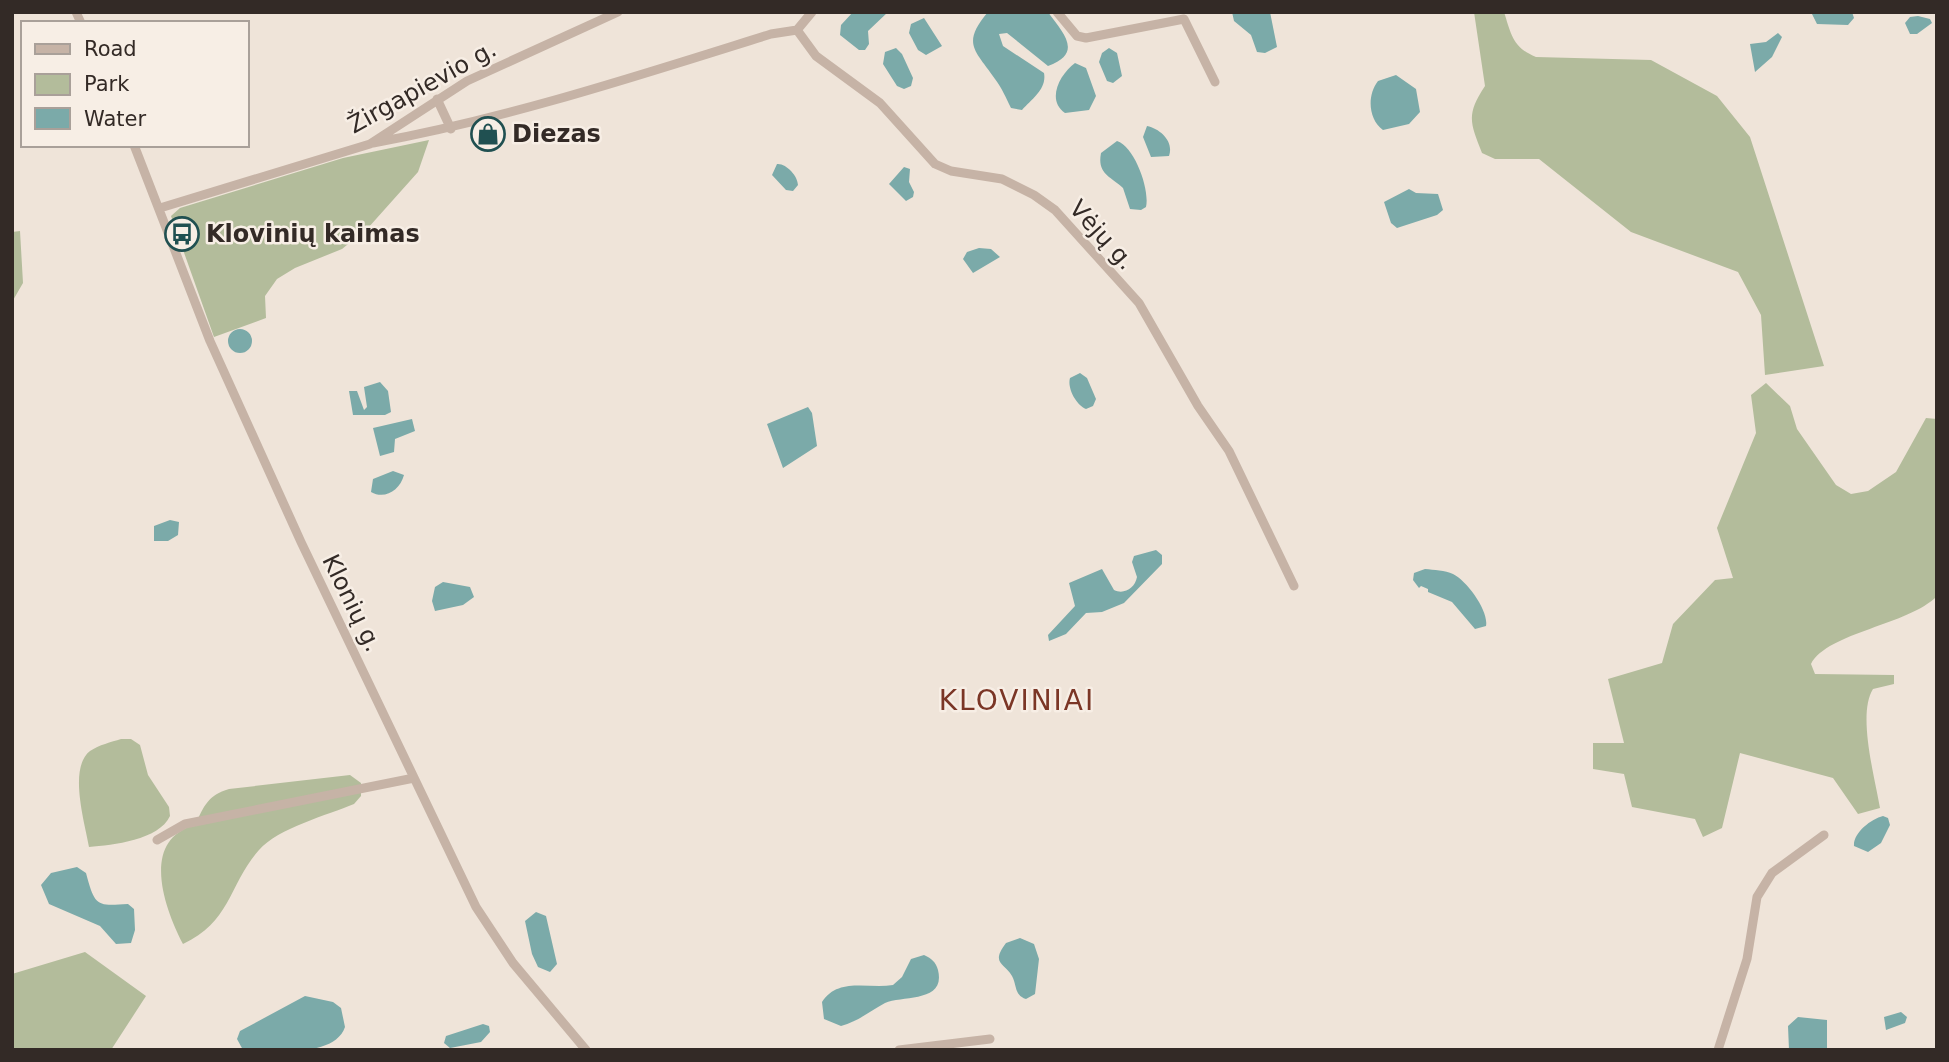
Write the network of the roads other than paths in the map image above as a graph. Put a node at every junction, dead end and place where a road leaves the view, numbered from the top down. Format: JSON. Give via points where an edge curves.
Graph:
{"nodes":[{"id":1,"x":618,"y":12,"type":"edge"},
{"id":2,"x":812,"y":12,"type":"edge"},
{"id":3,"x":1057,"y":12,"type":"edge"},
{"id":4,"x":797,"y":30,"type":"junction"},
{"id":5,"x":1215,"y":82,"type":"dead end"},
{"id":6,"x":437,"y":99,"type":"junction"},
{"id":7,"x":451,"y":129,"type":"junction"},
{"id":8,"x":370,"y":144,"type":"junction"},
{"id":9,"x":135,"y":147,"type":"edge"},
{"id":10,"x":160,"y":208,"type":"junction"},
{"id":11,"x":1294,"y":586,"type":"dead end"},
{"id":12,"x":414,"y":778,"type":"junction"},
{"id":13,"x":1824,"y":835,"type":"dead end"},
{"id":14,"x":157,"y":839,"type":"dead end"},
{"id":15,"x":990,"y":1039,"type":"dead end"},
{"id":16,"x":586,"y":1050,"type":"edge"},
{"id":17,"x":899,"y":1050,"type":"edge"},
{"id":18,"x":1718,"y":1050,"type":"edge"}],
"edges":[{"from":1,"to":6,"type":"street","name":"Žirgapievio g.","via":[[537,47]]},
{"from":2,"to":4,"type":"street"},
{"from":3,"to":5,"type":"street","via":[[1077,36],[1086,38],[1184,19]]},
{"from":4,"to":7,"type":"street"},
{"from":4,"to":11,"type":"street","name":"Vėjų g.","via":[[816,57],[880,103],[935,164],[1002,180],[1055,210],[1139,303],[1229,451]]},
{"from":6,"to":7,"type":"street"},
{"from":6,"to":8,"type":"street","name":"Žirgapievio g."},
{"from":7,"to":8,"type":"street"},
{"from":8,"to":10,"type":"street","name":"Žirgapievio g."},
{"from":9,"to":10,"type":"street","name":"Klonių g."},
{"from":10,"to":12,"type":"street","name":"Klonių g.","via":[[210,341]]},
{"from":12,"to":14,"type":"street","via":[[185,824]]},
{"from":12,"to":16,"type":"street","name":"Klonių g.","via":[[476,907],[513,963]]},
{"from":13,"to":18,"type":"street","via":[[1772,873],[1757,897],[1747,959]]},
{"from":15,"to":17,"type":"street"}]}
